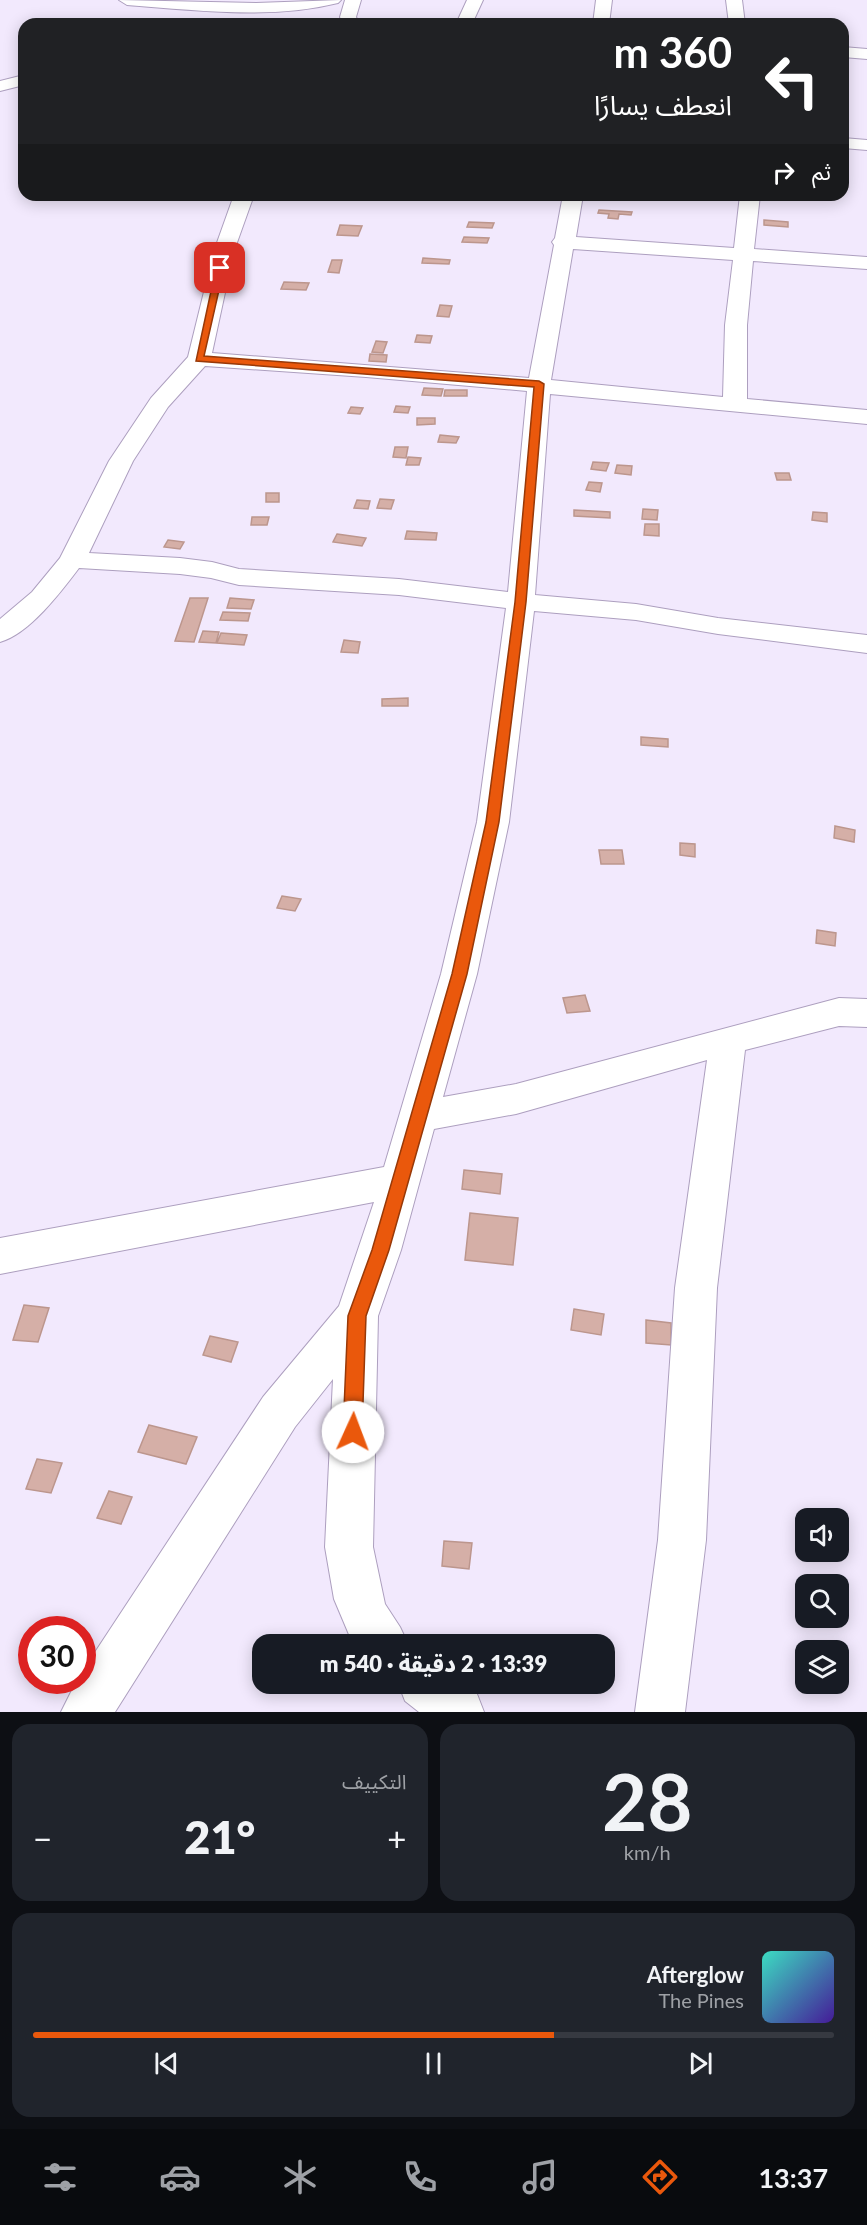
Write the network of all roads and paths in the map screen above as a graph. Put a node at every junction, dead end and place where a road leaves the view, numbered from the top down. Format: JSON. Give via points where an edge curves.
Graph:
{"nodes":[{"id":1,"x":127,"y":0,"type":"edge"},
{"id":2,"x":333,"y":0,"type":"edge"},
{"id":3,"x":353,"y":0,"type":"edge"},
{"id":4,"x":475,"y":0,"type":"edge"},
{"id":5,"x":604,"y":0,"type":"edge"},
{"id":6,"x":734,"y":0,"type":"edge"},
{"id":7,"x":242,"y":8,"type":"junction"},
{"id":8,"x":223,"y":18,"type":"edge"},
{"id":9,"x":348,"y":18,"type":"edge"},
{"id":10,"x":467,"y":18,"type":"edge"},
{"id":11,"x":602,"y":18,"type":"edge"},
{"id":12,"x":736,"y":18,"type":"edge"},
{"id":13,"x":849,"y":52,"type":"edge"},
{"id":14,"x":867,"y":54,"type":"edge"},
{"id":15,"x":18,"y":82,"type":"edge"},
{"id":16,"x":0,"y":86,"type":"edge"},
{"id":17,"x":849,"y":144,"type":"edge"},
{"id":18,"x":867,"y":145,"type":"edge"},
{"id":19,"x":242,"y":201,"type":"edge"},
{"id":20,"x":572,"y":201,"type":"edge"},
{"id":21,"x":749,"y":201,"type":"edge"},
{"id":22,"x":562,"y":242,"type":"junction"},
{"id":23,"x":742,"y":255,"type":"junction"},
{"id":24,"x":867,"y":263,"type":"edge"},
{"id":25,"x":199,"y":359,"type":"junction"},
{"id":26,"x":539,"y":384,"type":"junction"},
{"id":27,"x":735,"y":406,"type":"junction"},
{"id":28,"x":867,"y":417,"type":"edge"},
{"id":29,"x":72,"y":560,"type":"junction"},
{"id":30,"x":521,"y":602,"type":"junction"},
{"id":31,"x":0,"y":633,"type":"edge"},
{"id":32,"x":867,"y":644,"type":"edge"},
{"id":33,"x":858,"y":1006,"type":"edge"},
{"id":34,"x":728,"y":1040,"type":"junction"},
{"id":35,"x":419,"y":1116,"type":"junction"},
{"id":36,"x":401,"y":1180,"type":"junction"},
{"id":37,"x":0,"y":1256,"type":"edge"},
{"id":38,"x":357,"y":1316,"type":"junction"},
{"id":39,"x":374,"y":1634,"type":"edge"},
{"id":40,"x":437,"y":1694,"type":"edge"},
{"id":41,"x":86,"y":1712,"type":"edge"},
{"id":42,"x":459,"y":1712,"type":"edge"},
{"id":43,"x":660,"y":1712,"type":"edge"}],
"edges":[{"from":1,"to":7,"type":"street"},
{"from":2,"to":7,"type":"street"},
{"from":3,"to":9,"type":"street"},
{"from":4,"to":10,"type":"street"},
{"from":5,"to":11,"type":"street"},
{"from":6,"to":12,"type":"street"},
{"from":7,"to":8,"type":"street"},
{"from":13,"to":14,"type":"street"},
{"from":15,"to":16,"type":"street"},
{"from":17,"to":18,"type":"street"},
{"from":19,"to":25,"type":"street","via":[[224,251]]},
{"from":20,"to":22,"type":"street"},
{"from":21,"to":23,"type":"street"},
{"from":22,"to":23,"type":"street"},
{"from":22,"to":26,"type":"street"},
{"from":23,"to":24,"type":"street"},
{"from":23,"to":27,"type":"street"},
{"from":25,"to":26,"type":"street"},
{"from":25,"to":29,"type":"street","via":[[159,403],[121,461]]},
{"from":26,"to":27,"type":"street"},
{"from":26,"to":30,"type":"street"},
{"from":27,"to":28,"type":"street"},
{"from":29,"to":30,"type":"street","via":[[212,570],[239,577],[399,587]]},
{"from":29,"to":31,"type":"street","via":[[42,598]]},
{"from":30,"to":32,"type":"street","via":[[636,612]]},
{"from":30,"to":35,"type":"street","via":[[493,822],[459,974]]},
{"from":33,"to":34,"type":"street"},
{"from":34,"to":35,"type":"street","via":[[516,1099]]},
{"from":34,"to":43,"type":"street","via":[[696,1288],[682,1540]]},
{"from":35,"to":36,"type":"street"},
{"from":36,"to":37,"type":"street"},
{"from":36,"to":38,"type":"street"},
{"from":38,"to":39,"type":"street","via":[[349,1547],[353,1585]]},
{"from":38,"to":41,"type":"street","via":[[279,1412]]},
{"from":40,"to":42,"type":"street"}]}
